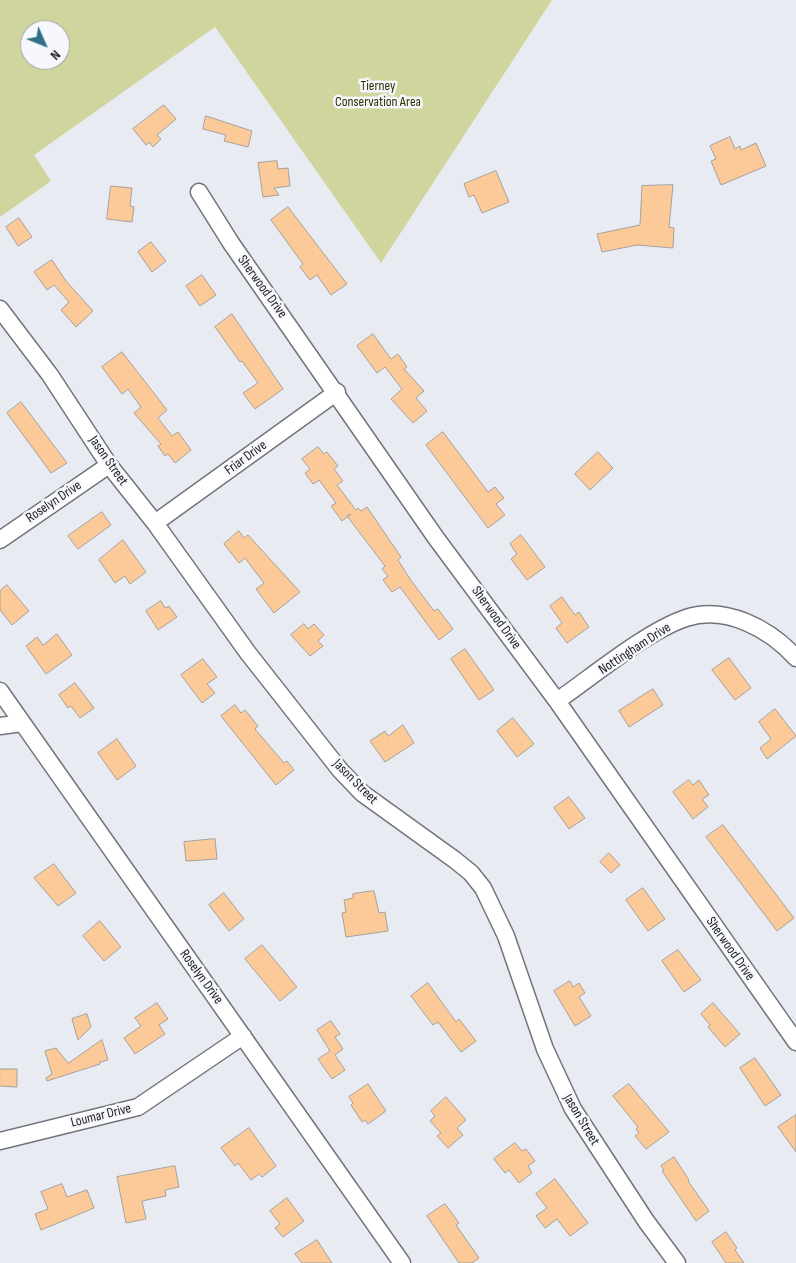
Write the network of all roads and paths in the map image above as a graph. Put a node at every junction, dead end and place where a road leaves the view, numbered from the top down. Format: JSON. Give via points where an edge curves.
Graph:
{"nodes":[{"id":1,"x":200,"y":192,"type":"dead end"},
{"id":2,"x":0,"y":309,"type":"edge"},
{"id":3,"x":337,"y":392,"type":"junction"},
{"id":4,"x":109,"y":465,"type":"junction"},
{"id":5,"x":155,"y":523,"type":"junction"},
{"id":6,"x":0,"y":540,"type":"edge"},
{"id":7,"x":796,"y":658,"type":"edge"},
{"id":8,"x":0,"y":691,"type":"edge"},
{"id":9,"x":557,"y":701,"type":"junction"},
{"id":10,"x":22,"y":723,"type":"junction"},
{"id":11,"x":0,"y":726,"type":"edge"},
{"id":12,"x":243,"y":1036,"type":"junction"},
{"id":13,"x":796,"y":1042,"type":"edge"},
{"id":14,"x":0,"y":1141,"type":"edge"},
{"id":15,"x":402,"y":1263,"type":"edge"},
{"id":16,"x":677,"y":1263,"type":"edge"}],
"edges":[{"from":1,"to":3,"type":"street","name":"Sherwood Drive","via":[[231,244]]},
{"from":2,"to":4,"type":"street","name":"Jason Street","via":[[50,375]]},
{"from":3,"to":5,"type":"street","name":"Friar Drive"},
{"from":3,"to":9,"type":"street","name":"Sherwood Drive","via":[[436,538]]},
{"from":4,"to":5,"type":"street","name":"Jason Street"},
{"from":4,"to":6,"type":"street","name":"Roselyn Drive"},
{"from":5,"to":16,"type":"street","name":"Jason Street","via":[[248,653],[340,770],[362,793],[471,873],[483,888],[506,936],[545,1049],[573,1109]]},
{"from":7,"to":9,"type":"street","name":"Nottingham Drive","via":[[768,632],[749,623],[726,617],[698,616],[669,626],[648,638]]},
{"from":8,"to":10,"type":"street","name":"Roselyn Drive"},
{"from":9,"to":13,"type":"street","name":"Sherwood Drive"},
{"from":10,"to":11,"type":"street"},
{"from":10,"to":12,"type":"street","name":"Roselyn Drive"},
{"from":12,"to":14,"type":"street","name":"Loumar Drive","via":[[138,1107]]},
{"from":12,"to":15,"type":"street","name":"Roselyn Drive"}]}
